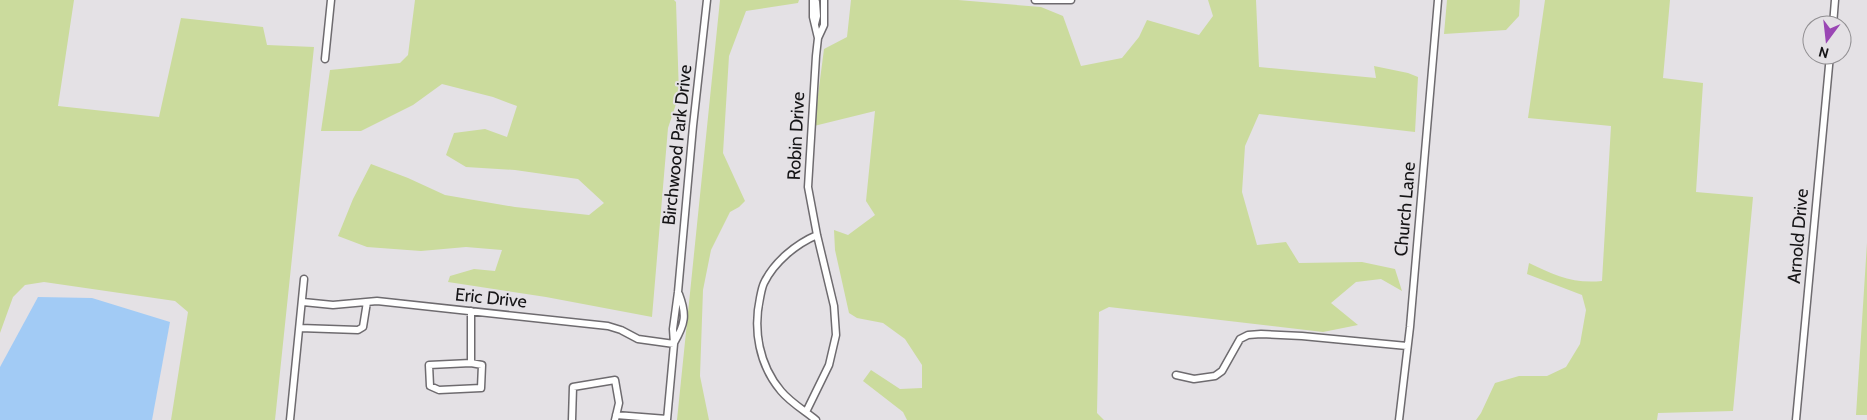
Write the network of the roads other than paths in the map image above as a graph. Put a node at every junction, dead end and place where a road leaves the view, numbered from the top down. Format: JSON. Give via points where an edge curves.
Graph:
{"nodes":[{"id":1,"x":331,"y":0,"type":"edge"},
{"id":2,"x":707,"y":0,"type":"edge"},
{"id":3,"x":814,"y":0,"type":"edge"},
{"id":4,"x":824,"y":0,"type":"edge"},
{"id":5,"x":1036,"y":0,"type":"edge"},
{"id":6,"x":1071,"y":0,"type":"edge"},
{"id":7,"x":1438,"y":0,"type":"edge"},
{"id":8,"x":1835,"y":0,"type":"edge"},
{"id":9,"x":1834,"y":15,"type":"edge"},
{"id":10,"x":818,"y":38,"type":"junction"},
{"id":11,"x":326,"y":59,"type":"dead end"},
{"id":12,"x":1829,"y":65,"type":"edge"},
{"id":13,"x":817,"y":235,"type":"junction"},
{"id":14,"x":304,"y":279,"type":"dead end"},
{"id":15,"x":678,"y":292,"type":"junction"},
{"id":16,"x":302,"y":302,"type":"junction"},
{"id":17,"x":366,"y":302,"type":"junction"},
{"id":18,"x":471,"y":311,"type":"junction"},
{"id":19,"x":300,"y":328,"type":"junction"},
{"id":20,"x":674,"y":344,"type":"junction"},
{"id":21,"x":1407,"y":346,"type":"junction"},
{"id":22,"x":471,"y":363,"type":"junction"},
{"id":23,"x":1176,"y":375,"type":"dead end"},
{"id":24,"x":806,"y":412,"type":"junction"},
{"id":25,"x":616,"y":417,"type":"edge"},
{"id":26,"x":290,"y":420,"type":"edge"},
{"id":27,"x":572,"y":420,"type":"edge"},
{"id":28,"x":667,"y":420,"type":"edge"},
{"id":29,"x":816,"y":420,"type":"edge"},
{"id":30,"x":1399,"y":420,"type":"edge"},
{"id":31,"x":1796,"y":420,"type":"edge"}],
"edges":[{"from":1,"to":11,"type":"street"},
{"from":2,"to":15,"type":"street","name":"Birchwood Park Drive"},
{"from":3,"to":10,"type":"street","name":"Robin Drive","via":[[813,17]]},
{"from":4,"to":10,"type":"street","name":"Robin Drive","via":[[824,25]]},
{"from":5,"to":6,"type":"street"},
{"from":7,"to":21,"type":"street","name":"Church Lane"},
{"from":8,"to":9,"type":"street"},
{"from":10,"to":13,"type":"street","name":"Robin Drive","via":[[808,187]]},
{"from":12,"to":31,"type":"street","name":"Arnold Drive"},
{"from":13,"to":24,"type":"street","name":"Robin Drive","via":[[834,306],[836,334],[829,365]]},
{"from":13,"to":24,"type":"street","via":[[800,242],[782,259],[764,283],[757,311],[756,337],[765,366],[781,392]]},
{"from":14,"to":16,"type":"street"},
{"from":15,"to":20,"type":"street","name":"Birchwood Park Drive","via":[[671,309],[669,331]]},
{"from":15,"to":20,"type":"street","name":"Birchwood Park Drive","via":[[685,310],[683,328]]},
{"from":16,"to":17,"type":"street","name":"Eric Drive","via":[[333,305]]},
{"from":16,"to":19,"type":"street"},
{"from":17,"to":18,"type":"street","name":"Eric Drive"},
{"from":17,"to":19,"type":"street","via":[[363,327],[358,330]]},
{"from":18,"to":20,"type":"street","name":"Eric Drive","via":[[608,326],[638,339]]},
{"from":18,"to":22,"type":"street"},
{"from":19,"to":26,"type":"street"},
{"from":20,"to":28,"type":"street","name":"Birchwood Park Drive"},
{"from":21,"to":23,"type":"street","via":[[1248,335],[1240,339],[1222,371],[1215,376],[1194,379]]},
{"from":21,"to":30,"type":"street","name":"Church Lane"},
{"from":22,"to":22,"type":"street","via":[[430,365],[430,386],[438,390],[481,388],[482,366]]},
{"from":24,"to":29,"type":"street"},
{"from":25,"to":27,"type":"street","via":[[619,403],[615,380],[573,387]]},
{"from":25,"to":28,"type":"street"}]}
